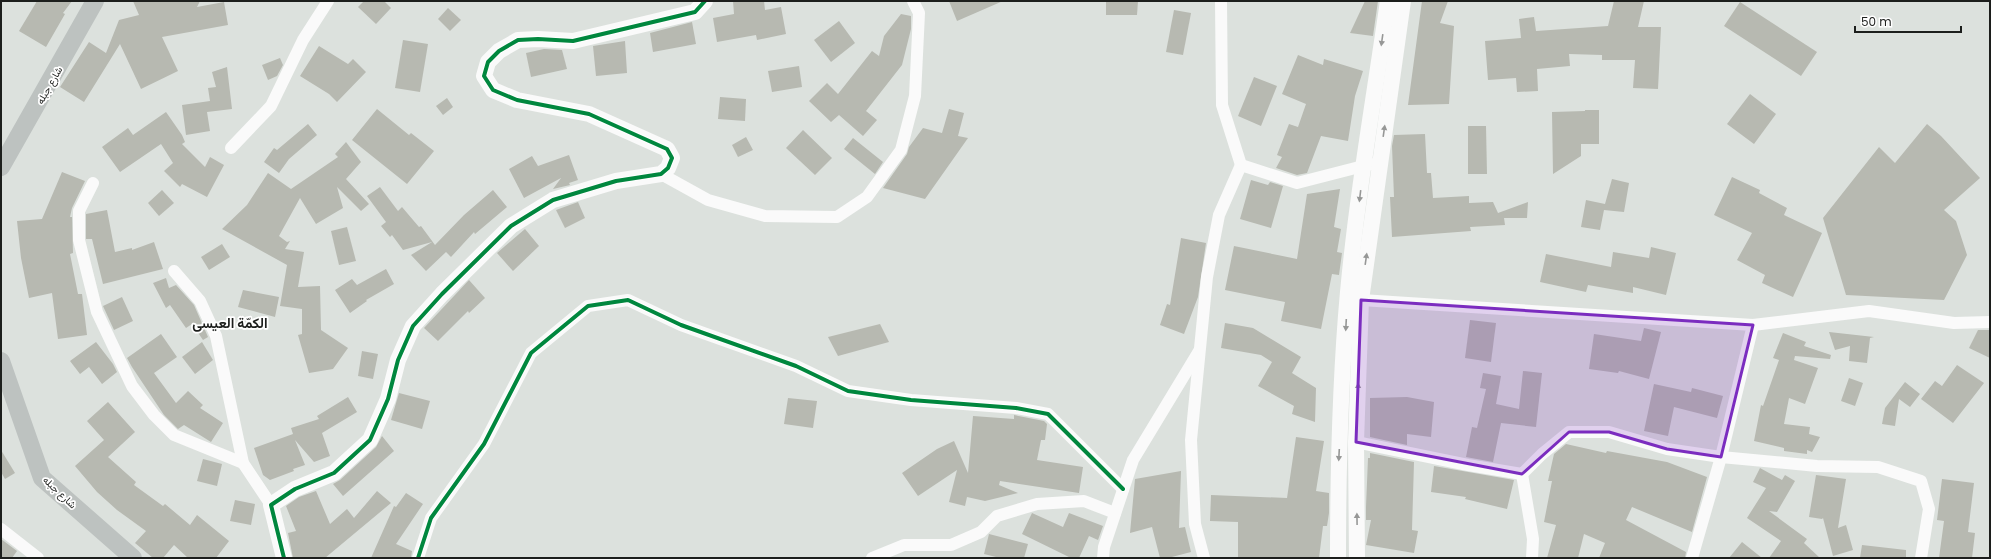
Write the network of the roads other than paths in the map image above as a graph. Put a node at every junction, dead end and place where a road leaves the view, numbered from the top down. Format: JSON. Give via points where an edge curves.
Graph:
{"nodes":[{"id":1,"x":95,"y":1,"type":"edge"},
{"id":2,"x":328,"y":1,"type":"edge"},
{"id":3,"x":705,"y":1,"type":"edge"},
{"id":4,"x":913,"y":1,"type":"edge"},
{"id":5,"x":1221,"y":1,"type":"edge"},
{"id":6,"x":1388,"y":1,"type":"edge"},
{"id":7,"x":1403,"y":1,"type":"edge"},
{"id":8,"x":231,"y":148,"type":"dead end"},
{"id":9,"x":1380,"y":162,"type":"junction"},
{"id":10,"x":1241,"y":165,"type":"junction"},
{"id":11,"x":1364,"y":166,"type":"junction"},
{"id":12,"x":1,"y":167,"type":"edge"},
{"id":13,"x":661,"y":174,"type":"junction"},
{"id":14,"x":93,"y":183,"type":"dead end"},
{"id":15,"x":174,"y":271,"type":"dead end"},
{"id":16,"x":1361,"y":300,"type":"junction"},
{"id":17,"x":1990,"y":322,"type":"edge"},
{"id":18,"x":1753,"y":325,"type":"junction"},
{"id":19,"x":1201,"y":348,"type":"junction"},
{"id":20,"x":1,"y":361,"type":"edge"},
{"id":21,"x":1356,"y":442,"type":"junction"},
{"id":22,"x":1721,"y":457,"type":"junction"},
{"id":23,"x":243,"y":462,"type":"junction"},
{"id":24,"x":1522,"y":474,"type":"junction"},
{"id":25,"x":1123,"y":489,"type":"junction"},
{"id":26,"x":271,"y":506,"type":"junction"},
{"id":27,"x":1115,"y":513,"type":"junction"},
{"id":28,"x":1,"y":529,"type":"edge"},
{"id":29,"x":38,"y":558,"type":"edge"},
{"id":30,"x":133,"y":558,"type":"edge"},
{"id":31,"x":284,"y":558,"type":"edge"},
{"id":32,"x":418,"y":558,"type":"edge"},
{"id":33,"x":872,"y":558,"type":"edge"},
{"id":34,"x":1103,"y":558,"type":"edge"},
{"id":35,"x":1204,"y":558,"type":"edge"},
{"id":36,"x":1338,"y":558,"type":"edge"},
{"id":37,"x":1358,"y":558,"type":"edge"},
{"id":38,"x":1532,"y":558,"type":"edge"},
{"id":39,"x":1692,"y":558,"type":"edge"},
{"id":40,"x":1921,"y":558,"type":"edge"}],
"edges":[{"from":1,"to":12,"type":"main road","name":"شارع جبله"},
{"from":2,"to":8,"type":"street","via":[[303,40],[272,106]]},
{"from":3,"to":13,"type":"street","via":[[695,12],[573,41],[518,40],[499,51],[488,62],[484,76],[493,90],[517,100],[589,114],[667,150],[672,158],[668,168]]},
{"from":4,"to":13,"type":"street","via":[[919,13],[915,96],[901,150],[867,197],[837,217],[765,216],[708,200]]},
{"from":5,"to":10,"type":"street","via":[[1222,105]]},
{"from":6,"to":11,"type":"street","one_way":true},
{"from":9,"to":7,"type":"street","one_way":true},
{"from":9,"to":11,"type":"street"},
{"from":16,"to":9,"type":"street","one_way":true},
{"from":10,"to":11,"type":"street","via":[[1297,183]]},
{"from":10,"to":19,"type":"street","via":[[1219,215],[1207,277]]},
{"from":11,"to":36,"type":"street","one_way":true,"via":[[1348,292],[1338,469]]},
{"from":13,"to":26,"type":"street","via":[[616,182],[553,200],[511,226],[413,326],[398,360],[388,399],[370,440],[334,472],[295,489]]},
{"from":14,"to":23,"type":"street","via":[[79,211],[79,240],[97,312],[132,386],[154,415],[174,435]]},
{"from":15,"to":23,"type":"street","via":[[200,302],[216,336]]},
{"from":16,"to":18,"type":"street"},
{"from":21,"to":16,"type":"street","one_way":true},
{"from":17,"to":18,"type":"street","via":[[1954,323],[1869,311]]},
{"from":18,"to":22,"type":"street"},
{"from":19,"to":25,"type":"street","via":[[1133,460]]},
{"from":19,"to":35,"type":"street","via":[[1191,440],[1195,524]]},
{"from":20,"to":30,"type":"main road","name":"شارع جبله","via":[[42,478]]},
{"from":21,"to":24,"type":"street"},
{"from":37,"to":21,"type":"street","one_way":true},
{"from":22,"to":24,"type":"street","via":[[1667,449],[1609,432],[1569,432]]},
{"from":22,"to":39,"type":"street"},
{"from":22,"to":40,"type":"street","via":[[1817,466],[1878,467],[1921,481],[1929,509]]},
{"from":23,"to":26,"type":"street"},
{"from":24,"to":38,"type":"street","via":[[1533,539]]},
{"from":25,"to":27,"type":"street"},
{"from":25,"to":32,"type":"street","via":[[1048,414],[1016,408],[912,400],[848,391],[796,366],[681,325],[628,300],[588,306],[531,353],[484,444],[431,518]]},
{"from":26,"to":31,"type":"street"},
{"from":27,"to":33,"type":"street","via":[[1084,501],[1037,504],[997,516],[980,532],[952,545],[904,545]]},
{"from":27,"to":34,"type":"street"},
{"from":28,"to":29,"type":"street"}]}
